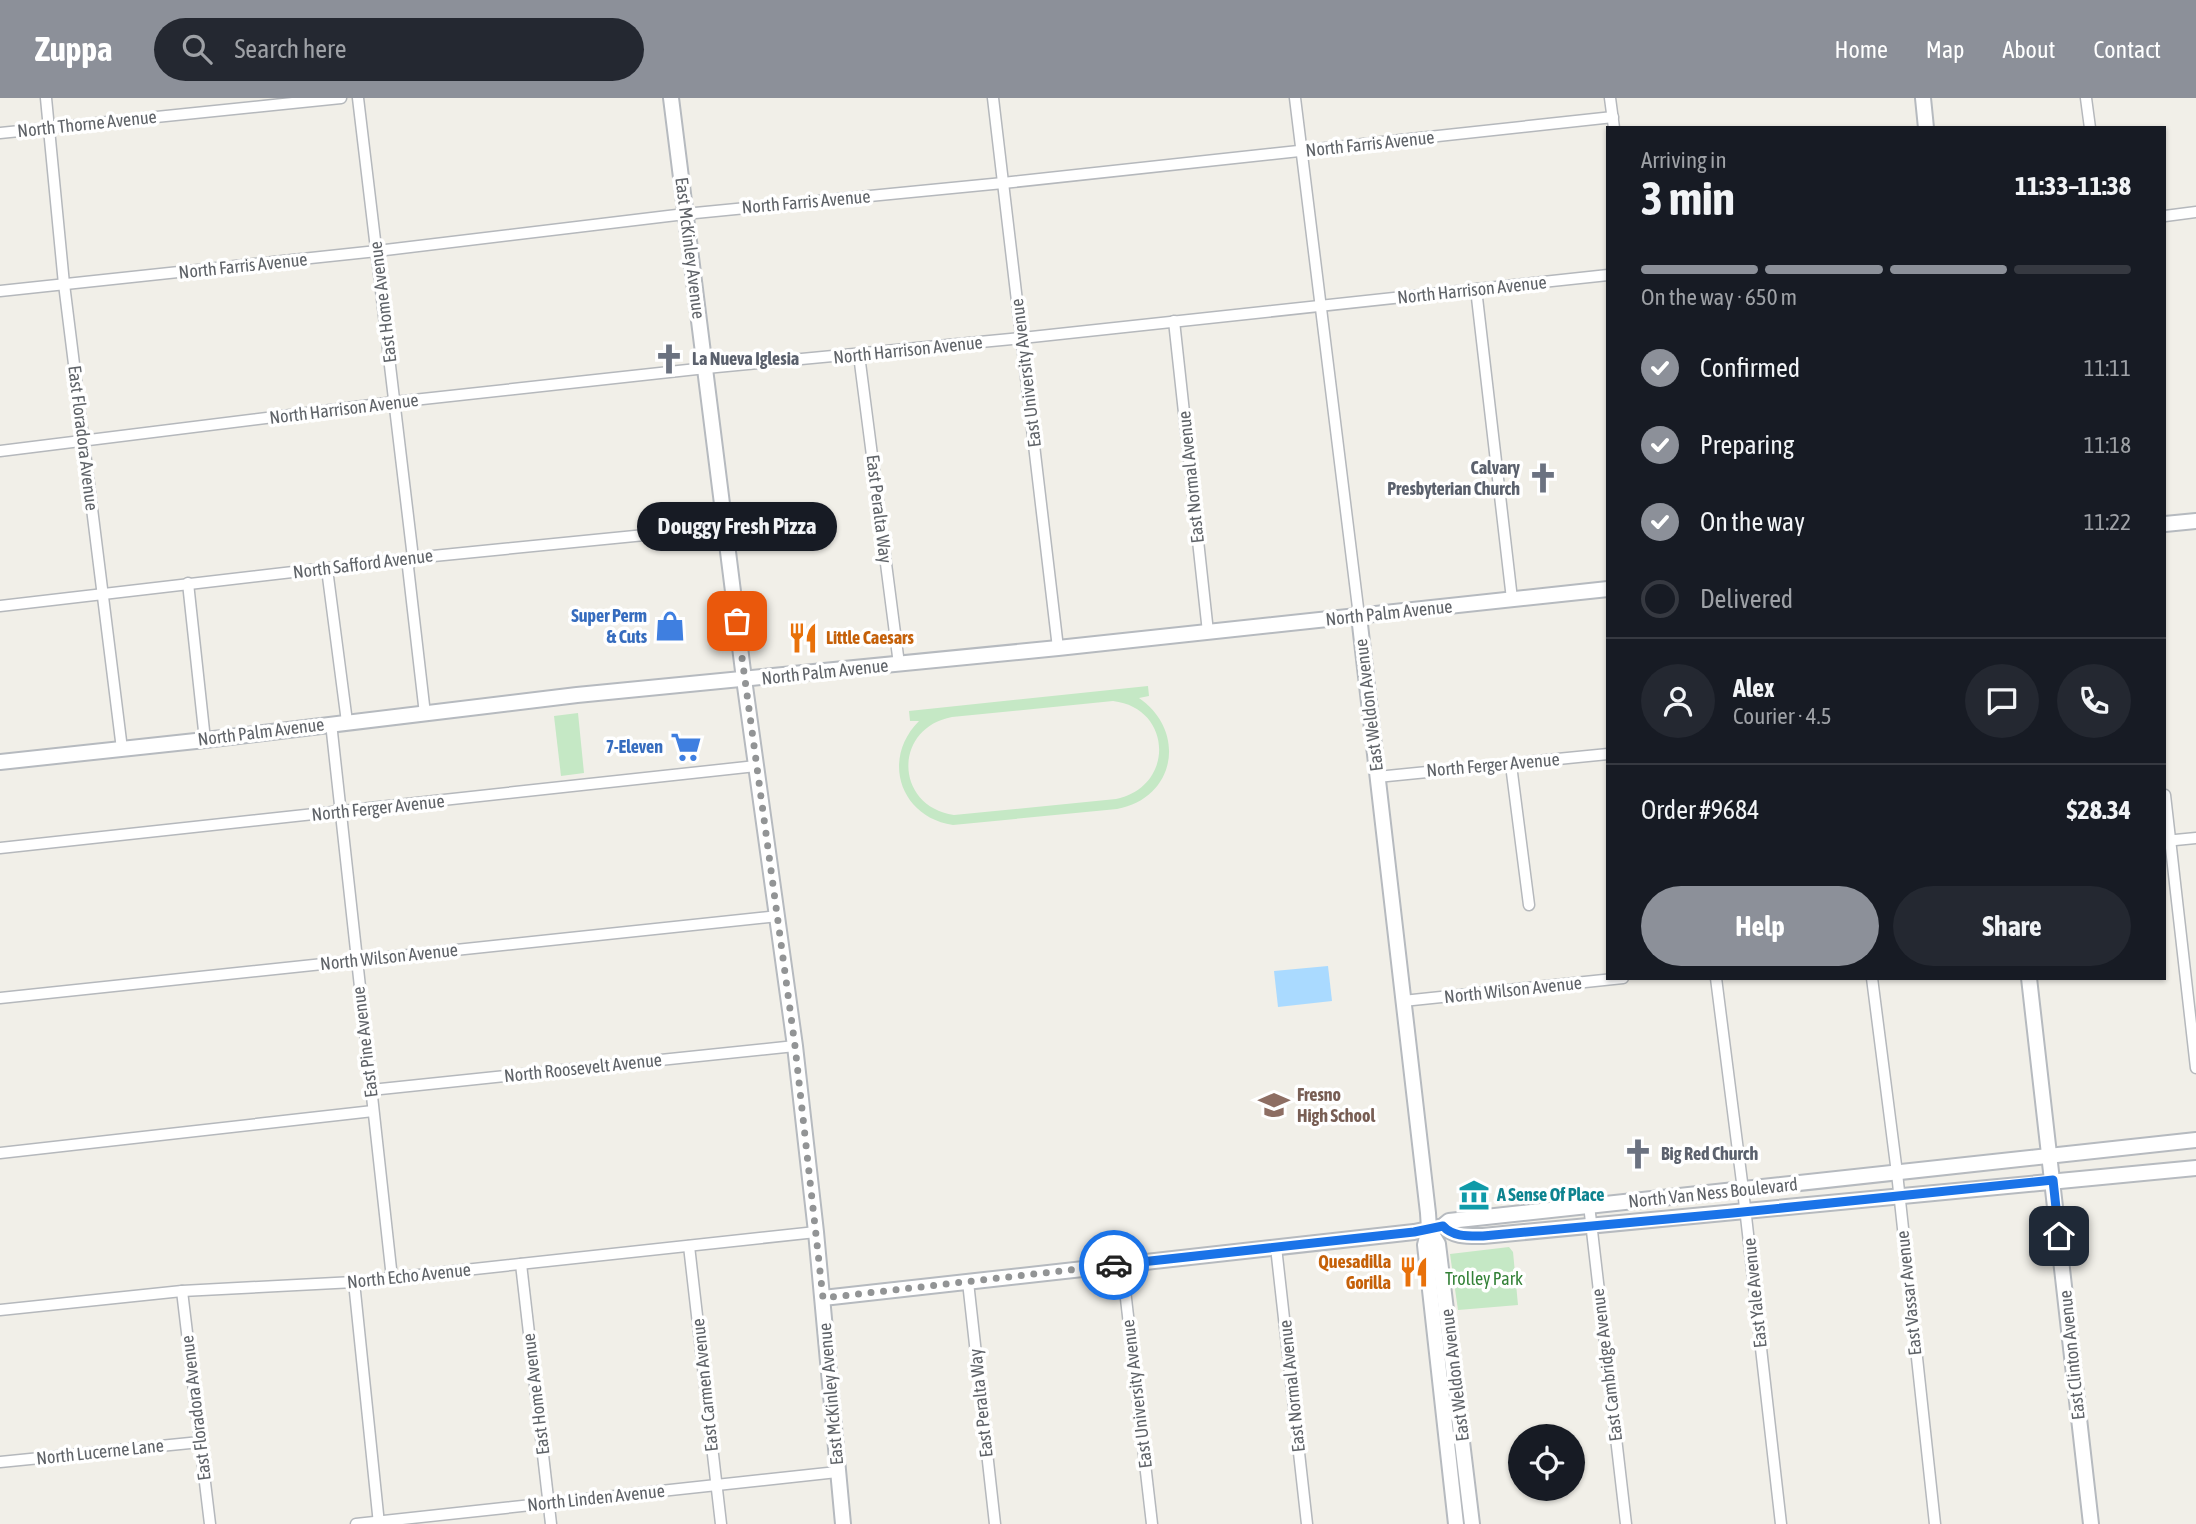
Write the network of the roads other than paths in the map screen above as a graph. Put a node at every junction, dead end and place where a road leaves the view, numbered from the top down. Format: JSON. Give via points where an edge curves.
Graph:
{"nodes":[{"id":1,"x":46,"y":98,"type":"edge"},
{"id":2,"x":341,"y":98,"type":"edge"},
{"id":3,"x":358,"y":98,"type":"edge"},
{"id":4,"x":671,"y":98,"type":"edge"},
{"id":5,"x":993,"y":98,"type":"edge"},
{"id":6,"x":1295,"y":98,"type":"edge"},
{"id":7,"x":1610,"y":98,"type":"edge"},
{"id":8,"x":1923,"y":98,"type":"edge"},
{"id":9,"x":2086,"y":98,"type":"edge"},
{"id":10,"x":1614,"y":123,"type":"edge"},
{"id":11,"x":1926,"y":126,"type":"edge"},
{"id":12,"x":2090,"y":126,"type":"edge"},
{"id":13,"x":49,"y":127,"type":"junction"},
{"id":14,"x":0,"y":133,"type":"edge"},
{"id":15,"x":1301,"y":152,"type":"junction"},
{"id":16,"x":1003,"y":183,"type":"junction"},
{"id":17,"x":2196,"y":212,"type":"edge"},
{"id":18,"x":685,"y":214,"type":"junction"},
{"id":19,"x":2166,"y":216,"type":"edge"},
{"id":20,"x":377,"y":251,"type":"junction"},
{"id":21,"x":1606,"y":275,"type":"edge"},
{"id":22,"x":64,"y":285,"type":"junction"},
{"id":23,"x":1476,"y":289,"type":"junction"},
{"id":24,"x":0,"y":291,"type":"edge"},
{"id":25,"x":1321,"y":307,"type":"junction"},
{"id":26,"x":1174,"y":321,"type":"junction"},
{"id":27,"x":1022,"y":338,"type":"junction"},
{"id":28,"x":859,"y":355,"type":"junction"},
{"id":29,"x":706,"y":368,"type":"junction"},
{"id":30,"x":395,"y":402,"type":"junction"},
{"id":31,"x":83,"y":442,"type":"junction"},
{"id":32,"x":0,"y":451,"type":"edge"},
{"id":33,"x":2196,"y":521,"type":"edge"},
{"id":34,"x":2166,"y":524,"type":"edge"},
{"id":35,"x":726,"y":527,"type":"junction"},
{"id":36,"x":413,"y":558,"type":"junction"},
{"id":37,"x":327,"y":569,"type":"junction"},
{"id":38,"x":188,"y":583,"type":"junction"},
{"id":39,"x":1606,"y":589,"type":"edge"},
{"id":40,"x":103,"y":595,"type":"junction"},
{"id":41,"x":1512,"y":599,"type":"junction"},
{"id":42,"x":0,"y":606,"type":"edge"},
{"id":43,"x":1359,"y":616,"type":"junction"},
{"id":44,"x":1209,"y":632,"type":"junction"},
{"id":45,"x":1058,"y":648,"type":"junction"},
{"id":46,"x":899,"y":664,"type":"junction"},
{"id":47,"x":744,"y":679,"type":"junction"},
{"id":48,"x":425,"y":714,"type":"junction"},
{"id":49,"x":347,"y":722,"type":"junction"},
{"id":50,"x":331,"y":723,"type":"junction"},
{"id":51,"x":205,"y":740,"type":"junction"},
{"id":52,"x":122,"y":749,"type":"junction"},
{"id":53,"x":1606,"y":754,"type":"edge"},
{"id":54,"x":0,"y":762,"type":"edge"},
{"id":55,"x":1511,"y":765,"type":"junction"},
{"id":56,"x":756,"y":766,"type":"junction"},
{"id":57,"x":1377,"y":776,"type":"junction"},
{"id":58,"x":340,"y":812,"type":"junction"},
{"id":59,"x":2166,"y":818,"type":"edge"},
{"id":60,"x":2196,"y":838,"type":"edge"},
{"id":61,"x":2167,"y":841,"type":"edge"},
{"id":62,"x":0,"y":848,"type":"edge"},
{"id":63,"x":1529,"y":905,"type":"dead end"},
{"id":64,"x":778,"y":916,"type":"junction"},
{"id":65,"x":356,"y":961,"type":"junction"},
{"id":66,"x":1606,"y":980,"type":"edge"},
{"id":67,"x":1717,"y":980,"type":"edge"},
{"id":68,"x":1872,"y":980,"type":"edge"},
{"id":69,"x":2029,"y":980,"type":"edge"},
{"id":70,"x":0,"y":998,"type":"edge"},
{"id":71,"x":1403,"y":1001,"type":"junction"},
{"id":72,"x":795,"y":1046,"type":"junction"},
{"id":73,"x":2196,"y":1068,"type":"edge"},
{"id":74,"x":370,"y":1090,"type":"junction"},
{"id":75,"x":373,"y":1111,"type":"junction"},
{"id":76,"x":2196,"y":1140,"type":"edge"},
{"id":77,"x":0,"y":1153,"type":"edge"},
{"id":78,"x":2050,"y":1157,"type":"junction"},
{"id":79,"x":2196,"y":1168,"type":"edge"},
{"id":80,"x":1896,"y":1173,"type":"junction"},
{"id":81,"x":2053,"y":1180,"type":"junction"},
{"id":82,"x":1744,"y":1190,"type":"junction"},
{"id":83,"x":1899,"y":1196,"type":"junction"},
{"id":84,"x":1589,"y":1205,"type":"junction"},
{"id":85,"x":1746,"y":1212,"type":"junction"},
{"id":86,"x":1591,"y":1225,"type":"junction"},
{"id":87,"x":1436,"y":1228,"type":"junction"},
{"id":88,"x":816,"y":1232,"type":"junction"},
{"id":89,"x":690,"y":1246,"type":"junction"},
{"id":90,"x":1276,"y":1247,"type":"junction"},
{"id":91,"x":521,"y":1264,"type":"junction"},
{"id":92,"x":1122,"y":1264,"type":"junction"},
{"id":93,"x":392,"y":1278,"type":"junction"},
{"id":94,"x":354,"y":1282,"type":"junction"},
{"id":95,"x":968,"y":1282,"type":"junction"},
{"id":96,"x":182,"y":1291,"type":"junction"},
{"id":97,"x":823,"y":1298,"type":"junction"},
{"id":98,"x":0,"y":1310,"type":"edge"},
{"id":99,"x":1458,"y":1404,"type":"junction"},
{"id":100,"x":1443,"y":1405,"type":"junction"},
{"id":101,"x":200,"y":1442,"type":"junction"},
{"id":102,"x":0,"y":1462,"type":"edge"},
{"id":103,"x":837,"y":1472,"type":"junction"},
{"id":104,"x":716,"y":1485,"type":"junction"},
{"id":105,"x":549,"y":1503,"type":"junction"},
{"id":106,"x":1472,"y":1522,"type":"edge"},
{"id":107,"x":379,"y":1523,"type":"edge"},
{"id":108,"x":1456,"y":1523,"type":"edge"},
{"id":109,"x":209,"y":1524,"type":"edge"},
{"id":110,"x":356,"y":1524,"type":"edge"},
{"id":111,"x":551,"y":1524,"type":"edge"},
{"id":112,"x":721,"y":1524,"type":"edge"},
{"id":113,"x":843,"y":1524,"type":"edge"},
{"id":114,"x":995,"y":1524,"type":"edge"},
{"id":115,"x":1152,"y":1524,"type":"edge"},
{"id":116,"x":1307,"y":1524,"type":"edge"},
{"id":117,"x":1626,"y":1524,"type":"edge"},
{"id":118,"x":1781,"y":1524,"type":"edge"},
{"id":119,"x":1935,"y":1524,"type":"edge"},
{"id":120,"x":2091,"y":1524,"type":"edge"}],
"edges":[{"from":1,"to":13,"type":"street","name":"East Floradora Avenue"},
{"from":2,"to":13,"type":"street","name":"North Thorne Avenue"},
{"from":3,"to":20,"type":"street","name":"East Home Avenue"},
{"from":4,"to":18,"type":"main road","name":"East McKinley Avenue"},
{"from":5,"to":16,"type":"street","name":"East University Avenue"},
{"from":6,"to":15,"type":"street","name":"East Weldon Avenue"},
{"from":7,"to":10,"type":"street"},
{"from":8,"to":11,"type":"main road"},
{"from":9,"to":12,"type":"street"},
{"from":10,"to":15,"type":"street","name":"North Farris Avenue"},
{"from":13,"to":14,"type":"street","name":"North Thorne Avenue"},
{"from":13,"to":22,"type":"street","name":"East Floradora Avenue"},
{"from":15,"to":16,"type":"street","name":"North Farris Avenue"},
{"from":15,"to":25,"type":"street","name":"East Weldon Avenue"},
{"from":16,"to":18,"type":"street","name":"North Farris Avenue"},
{"from":16,"to":27,"type":"street","name":"East University Avenue"},
{"from":17,"to":19,"type":"street"},
{"from":18,"to":20,"type":"street","name":"North Farris Avenue"},
{"from":18,"to":29,"type":"main road","name":"East McKinley Avenue"},
{"from":20,"to":22,"type":"street","name":"North Farris Avenue"},
{"from":20,"to":30,"type":"street","name":"East Home Avenue"},
{"from":21,"to":23,"type":"street","name":"North Harrison Avenue"},
{"from":22,"to":24,"type":"street","name":"North Farris Avenue"},
{"from":22,"to":31,"type":"street","name":"East Floradora Avenue"},
{"from":23,"to":25,"type":"street","name":"North Harrison Avenue"},
{"from":23,"to":41,"type":"street"},
{"from":25,"to":26,"type":"street","name":"North Harrison Avenue"},
{"from":25,"to":43,"type":"street","name":"East Weldon Avenue"},
{"from":26,"to":27,"type":"street","name":"North Harrison Avenue"},
{"from":26,"to":44,"type":"street","name":"East Normal Avenue"},
{"from":27,"to":28,"type":"street","name":"North Harrison Avenue"},
{"from":27,"to":45,"type":"street","name":"East University Avenue"},
{"from":28,"to":29,"type":"street","name":"North Harrison Avenue"},
{"from":28,"to":46,"type":"street","name":"East Peralta Way"},
{"from":29,"to":30,"type":"street","name":"North Harrison Avenue"},
{"from":29,"to":35,"type":"main road","name":"East McKinley Avenue"},
{"from":30,"to":31,"type":"street","name":"North Harrison Avenue"},
{"from":30,"to":36,"type":"street","name":"East Home Avenue"},
{"from":31,"to":32,"type":"street","name":"North Harrison Avenue"},
{"from":31,"to":40,"type":"street","name":"East Floradora Avenue"},
{"from":33,"to":34,"type":"main road"},
{"from":35,"to":36,"type":"street","name":"North Safford Avenue"},
{"from":35,"to":47,"type":"main road","name":"East McKinley Avenue"},
{"from":36,"to":37,"type":"street","name":"North Safford Avenue"},
{"from":36,"to":48,"type":"street","name":"East Home Avenue","via":[[408,567]]},
{"from":37,"to":38,"type":"street","name":"North Safford Avenue"},
{"from":37,"to":49,"type":"street"},
{"from":38,"to":40,"type":"street","name":"North Safford Avenue"},
{"from":38,"to":51,"type":"street"},
{"from":39,"to":41,"type":"main road","name":"North Palm Avenue"},
{"from":40,"to":42,"type":"street","name":"North Safford Avenue"},
{"from":40,"to":52,"type":"street","name":"East Floradora Avenue"},
{"from":41,"to":43,"type":"main road","name":"North Palm Avenue"},
{"from":43,"to":44,"type":"main road","name":"North Palm Avenue"},
{"from":43,"to":57,"type":"main road","name":"East Weldon Avenue"},
{"from":44,"to":45,"type":"main road","name":"North Palm Avenue"},
{"from":45,"to":46,"type":"main road","name":"North Palm Avenue"},
{"from":46,"to":47,"type":"main road","name":"North Palm Avenue"},
{"from":47,"to":48,"type":"main road","name":"North Palm Avenue"},
{"from":47,"to":56,"type":"main road","name":"East McKinley Avenue"},
{"from":48,"to":49,"type":"main road","name":"North Palm Avenue"},
{"from":49,"to":50,"type":"main road","name":"North Palm Avenue"},
{"from":50,"to":51,"type":"main road","name":"North Palm Avenue"},
{"from":50,"to":58,"type":"street","name":"East Pine Avenue"},
{"from":51,"to":52,"type":"main road","name":"North Palm Avenue"},
{"from":52,"to":54,"type":"main road","name":"North Palm Avenue"},
{"from":53,"to":55,"type":"street","name":"North Ferger Avenue"},
{"from":55,"to":57,"type":"street","name":"North Ferger Avenue"},
{"from":55,"to":63,"type":"street"},
{"from":56,"to":58,"type":"street","name":"North Ferger Avenue"},
{"from":56,"to":64,"type":"main road","name":"East McKinley Avenue"},
{"from":57,"to":71,"type":"main road","name":"East Weldon Avenue"},
{"from":58,"to":62,"type":"street","name":"North Ferger Avenue"},
{"from":58,"to":65,"type":"street","name":"East Pine Avenue"},
{"from":59,"to":61,"type":"street"},
{"from":60,"to":61,"type":"street"},
{"from":61,"to":73,"type":"street"},
{"from":64,"to":65,"type":"street","name":"North Wilson Avenue"},
{"from":64,"to":72,"type":"main road","name":"East McKinley Avenue"},
{"from":65,"to":70,"type":"street","name":"North Wilson Avenue"},
{"from":65,"to":74,"type":"street","name":"East Pine Avenue"},
{"from":66,"to":71,"type":"street","name":"North Wilson Avenue"},
{"from":67,"to":82,"type":"street","name":"East Yale Avenue"},
{"from":68,"to":80,"type":"street","name":"East Vassar Avenue"},
{"from":69,"to":78,"type":"main road","name":"East Clinton Avenue"},
{"from":71,"to":87,"type":"main road","name":"East Weldon Avenue"},
{"from":72,"to":74,"type":"street","name":"North Roosevelt Avenue"},
{"from":72,"to":88,"type":"main road","name":"East McKinley Avenue"},
{"from":74,"to":75,"type":"street","name":"East Pine Avenue"},
{"from":75,"to":77,"type":"street"},
{"from":75,"to":93,"type":"street","name":"East Pine Avenue"},
{"from":76,"to":78,"type":"main road","name":"North Van Ness Boulevard"},
{"from":78,"to":80,"type":"main road","name":"North Van Ness Boulevard"},
{"from":78,"to":81,"type":"main road","name":"East Clinton Avenue"},
{"from":79,"to":81,"type":"main road","name":"North Van Ness Boulevard"},
{"from":80,"to":82,"type":"main road","name":"North Van Ness Boulevard"},
{"from":80,"to":83,"type":"street","name":"East Vassar Avenue"},
{"from":81,"to":83,"type":"main road","name":"North Van Ness Boulevard"},
{"from":81,"to":120,"type":"main road","name":"East Clinton Avenue"},
{"from":82,"to":84,"type":"main road","name":"North Van Ness Boulevard"},
{"from":82,"to":85,"type":"street","name":"East Yale Avenue"},
{"from":83,"to":85,"type":"main road","name":"North Van Ness Boulevard"},
{"from":83,"to":119,"type":"street","name":"East Vassar Avenue"},
{"from":84,"to":86,"type":"street","name":"East Cambridge Avenue"},
{"from":84,"to":87,"type":"main road","name":"North Van Ness Boulevard","via":[[1449,1221]]},
{"from":85,"to":86,"type":"main road","name":"North Van Ness Boulevard"},
{"from":85,"to":118,"type":"street","name":"East Yale Avenue"},
{"from":86,"to":87,"type":"main road","name":"North Van Ness Boulevard","via":[[1467,1236]]},
{"from":86,"to":117,"type":"street","name":"East Cambridge Avenue"},
{"from":87,"to":90,"type":"main road"},
{"from":87,"to":99,"type":"main road","name":"East Weldon Avenue"},
{"from":87,"to":100,"type":"main road","name":"East Weldon Avenue","via":[[1425,1245]]},
{"from":88,"to":89,"type":"street","name":"North Echo Avenue"},
{"from":88,"to":97,"type":"main road","name":"East McKinley Avenue"},
{"from":89,"to":91,"type":"street","name":"North Echo Avenue"},
{"from":89,"to":104,"type":"street","name":"East Carmen Avenue"},
{"from":90,"to":92,"type":"main road"},
{"from":90,"to":116,"type":"street","name":"East Normal Avenue"},
{"from":91,"to":93,"type":"street","name":"North Echo Avenue"},
{"from":91,"to":105,"type":"street","name":"East Home Avenue"},
{"from":92,"to":95,"type":"main road"},
{"from":92,"to":115,"type":"street","name":"East University Avenue"},
{"from":93,"to":94,"type":"street","name":"North Echo Avenue"},
{"from":94,"to":96,"type":"street","name":"North Echo Avenue"},
{"from":94,"to":107,"type":"street"},
{"from":95,"to":97,"type":"main road"},
{"from":95,"to":114,"type":"street","name":"East Peralta Way"},
{"from":96,"to":98,"type":"street","name":"North Echo Avenue"},
{"from":96,"to":101,"type":"street","name":"East Floradora Avenue"},
{"from":97,"to":103,"type":"main road","name":"East McKinley Avenue"},
{"from":99,"to":100,"type":"main road"},
{"from":99,"to":106,"type":"main road","name":"East Weldon Avenue"},
{"from":100,"to":108,"type":"main road","name":"East Weldon Avenue"},
{"from":101,"to":102,"type":"street","name":"North Lucerne Lane"},
{"from":101,"to":109,"type":"street","name":"East Floradora Avenue"},
{"from":103,"to":104,"type":"street","name":"North Linden Avenue"},
{"from":103,"to":113,"type":"main road","name":"East McKinley Avenue"},
{"from":104,"to":105,"type":"street","name":"North Linden Avenue"},
{"from":104,"to":112,"type":"street","name":"East Carmen Avenue"},
{"from":105,"to":107,"type":"street","name":"North Linden Avenue"},
{"from":105,"to":111,"type":"street","name":"East Home Avenue"},
{"from":106,"to":108,"type":"main road"},
{"from":107,"to":110,"type":"street","name":"North Linden Avenue"}]}
